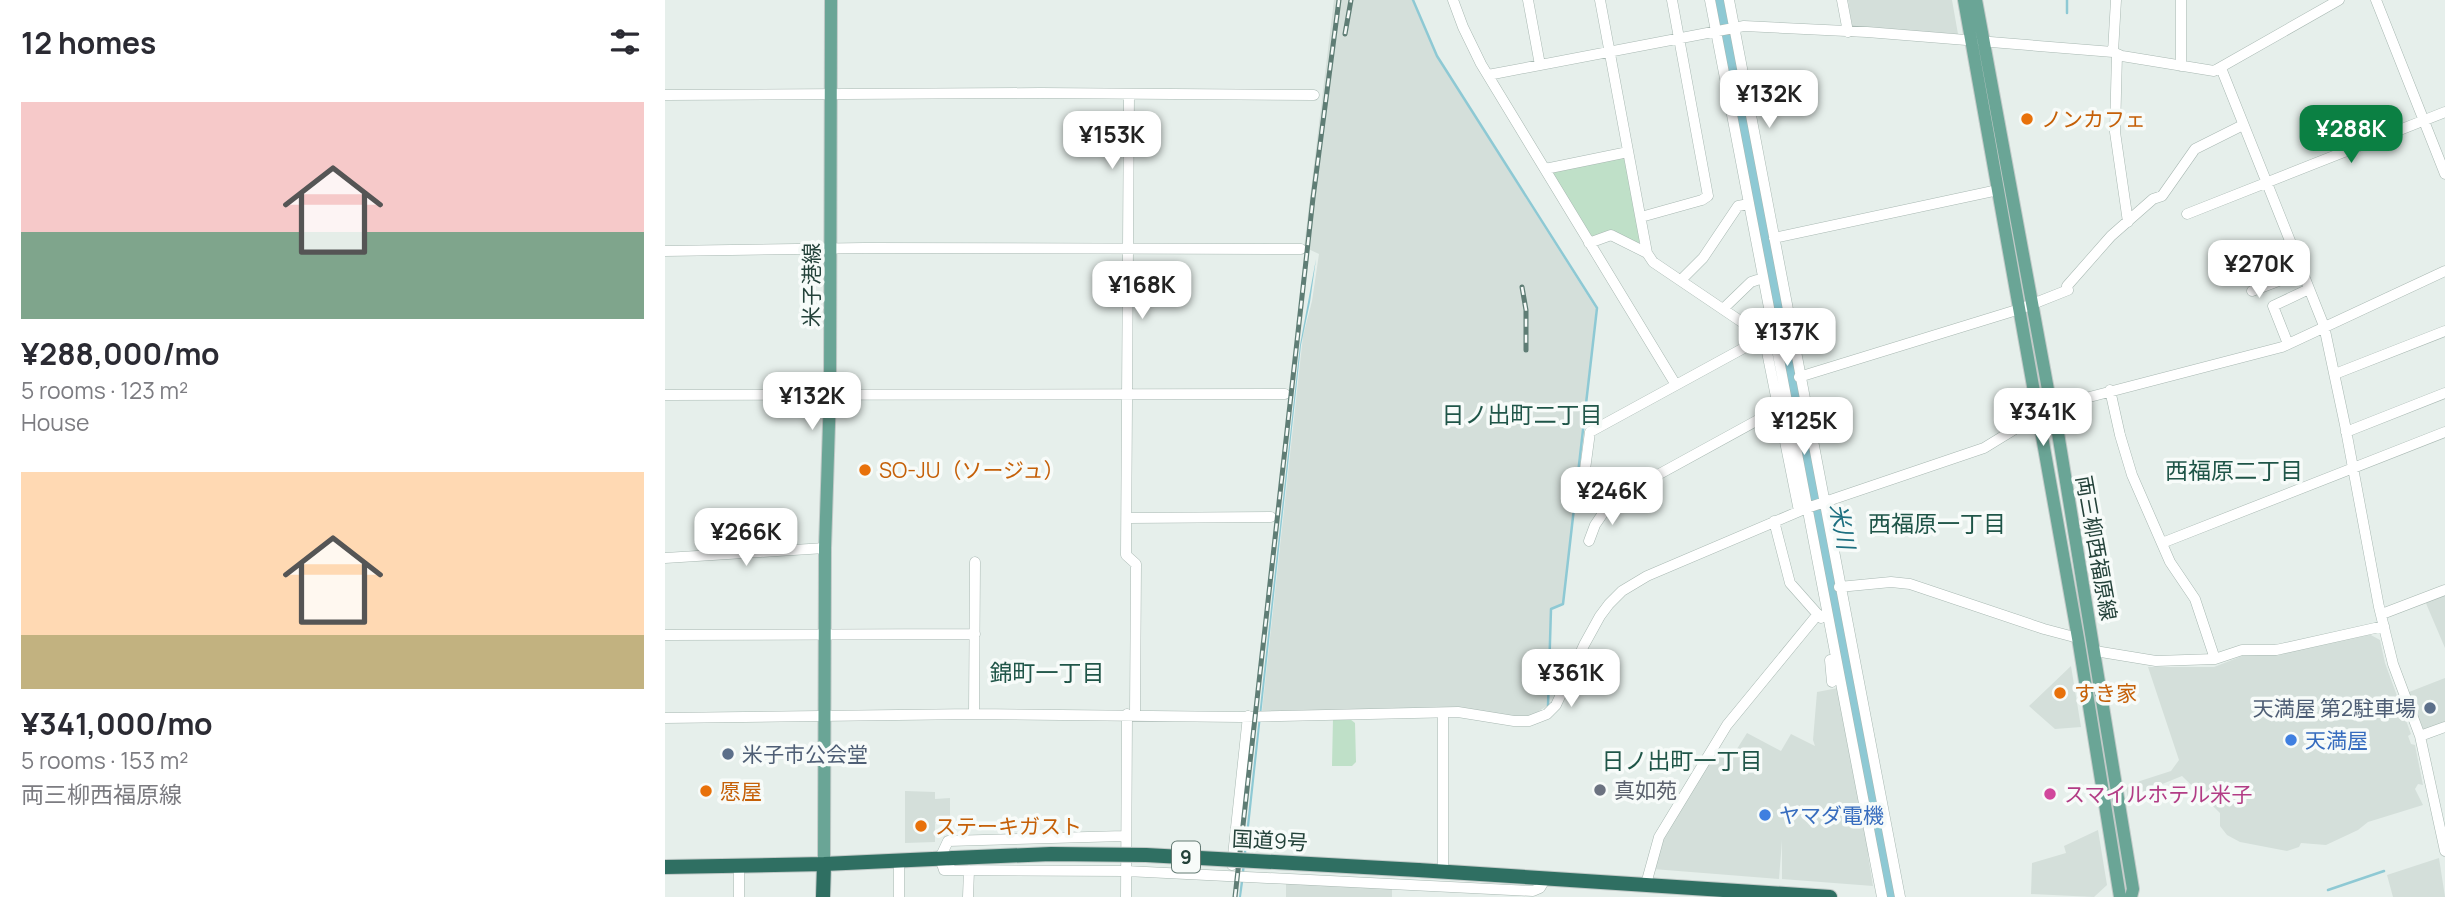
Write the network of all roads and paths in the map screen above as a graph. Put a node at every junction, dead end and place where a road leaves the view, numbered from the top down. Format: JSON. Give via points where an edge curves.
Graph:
{"nodes":[{"id":1,"x":831,"y":0,"type":"edge"},
{"id":2,"x":1453,"y":0,"type":"edge"},
{"id":3,"x":1528,"y":0,"type":"edge"},
{"id":4,"x":1600,"y":0,"type":"edge"},
{"id":5,"x":1672,"y":0,"type":"edge"},
{"id":6,"x":1710,"y":0,"type":"edge"},
{"id":7,"x":1729,"y":0,"type":"edge"},
{"id":8,"x":1842,"y":0,"type":"edge"},
{"id":9,"x":1963,"y":0,"type":"edge"},
{"id":10,"x":1976,"y":0,"type":"edge"},
{"id":11,"x":2116,"y":0,"type":"edge"},
{"id":12,"x":2181,"y":0,"type":"edge"},
{"id":13,"x":2339,"y":0,"type":"edge"},
{"id":14,"x":2376,"y":0,"type":"edge"},
{"id":15,"x":1732,"y":28,"type":"junction"},
{"id":16,"x":1717,"y":31,"type":"junction"},
{"id":17,"x":1848,"y":32,"type":"junction"},
{"id":18,"x":1679,"y":38,"type":"junction"},
{"id":19,"x":1970,"y":40,"type":"junction"},
{"id":20,"x":1985,"y":42,"type":"junction"},
{"id":21,"x":1609,"y":52,"type":"junction"},
{"id":22,"x":2115,"y":53,"type":"junction"},
{"id":23,"x":1540,"y":65,"type":"junction"},
{"id":24,"x":2181,"y":66,"type":"junction"},
{"id":25,"x":2221,"y":68,"type":"junction"},
{"id":26,"x":1488,"y":75,"type":"junction"},
{"id":27,"x":832,"y":94,"type":"junction"},
{"id":28,"x":1129,"y":94,"type":"junction"},
{"id":29,"x":665,"y":95,"type":"edge"},
{"id":30,"x":1314,"y":95,"type":"dead end"},
{"id":31,"x":2445,"y":112,"type":"edge"},
{"id":32,"x":2424,"y":120,"type":"junction"},
{"id":33,"x":2243,"y":125,"type":"junction"},
{"id":34,"x":1628,"y":152,"type":"junction"},
{"id":35,"x":1545,"y":169,"type":"junction"},
{"id":36,"x":2445,"y":174,"type":"edge"},
{"id":37,"x":2266,"y":182,"type":"junction"},
{"id":38,"x":1999,"y":190,"type":"junction"},
{"id":39,"x":1749,"y":204,"type":"junction"},
{"id":40,"x":2187,"y":214,"type":"dead end"},
{"id":41,"x":1640,"y":217,"type":"junction"},
{"id":42,"x":2127,"y":222,"type":"junction"},
{"id":43,"x":1774,"y":238,"type":"junction"},
{"id":44,"x":1589,"y":243,"type":"junction"},
{"id":45,"x":831,"y":248,"type":"junction"},
{"id":46,"x":1127,"y":248,"type":"junction"},
{"id":47,"x":1301,"y":249,"type":"dead end"},
{"id":48,"x":665,"y":251,"type":"edge"},
{"id":49,"x":1647,"y":253,"type":"junction"},
{"id":50,"x":2445,"y":271,"type":"edge"},
{"id":51,"x":2302,"y":272,"type":"junction"},
{"id":52,"x":1681,"y":280,"type":"junction"},
{"id":53,"x":1757,"y":280,"type":"dead end"},
{"id":54,"x":2309,"y":289,"type":"junction"},
{"id":55,"x":2252,"y":291,"type":"dead end"},
{"id":56,"x":2026,"y":307,"type":"junction"},
{"id":57,"x":1724,"y":308,"type":"junction"},
{"id":58,"x":2324,"y":326,"type":"junction"},
{"id":59,"x":2445,"y":331,"type":"edge"},
{"id":60,"x":1764,"y":337,"type":"junction"},
{"id":61,"x":2288,"y":344,"type":"junction"},
{"id":62,"x":2335,"y":374,"type":"junction"},
{"id":63,"x":1799,"y":377,"type":"junction"},
{"id":64,"x":1676,"y":385,"type":"junction"},
{"id":65,"x":2110,"y":390,"type":"junction"},
{"id":66,"x":830,"y":393,"type":"junction"},
{"id":67,"x":2445,"y":393,"type":"edge"},
{"id":68,"x":1128,"y":394,"type":"junction"},
{"id":69,"x":1285,"y":394,"type":"dead end"},
{"id":70,"x":665,"y":395,"type":"edge"},
{"id":71,"x":2052,"y":407,"type":"junction"},
{"id":72,"x":1778,"y":409,"type":"junction"},
{"id":73,"x":2038,"y":413,"type":"junction"},
{"id":74,"x":2346,"y":432,"type":"junction"},
{"id":75,"x":2445,"y":432,"type":"edge"},
{"id":76,"x":2352,"y":468,"type":"junction"},
{"id":77,"x":1612,"y":500,"type":"junction"},
{"id":78,"x":1822,"y":503,"type":"junction"},
{"id":79,"x":1805,"y":509,"type":"junction"},
{"id":80,"x":1271,"y":517,"type":"dead end"},
{"id":81,"x":1128,"y":518,"type":"junction"},
{"id":82,"x":1775,"y":521,"type":"junction"},
{"id":83,"x":1589,"y":541,"type":"dead end"},
{"id":84,"x":2162,"y":543,"type":"junction"},
{"id":85,"x":825,"y":548,"type":"junction"},
{"id":86,"x":665,"y":558,"type":"edge"},
{"id":87,"x":975,"y":562,"type":"dead end"},
{"id":88,"x":1839,"y":587,"type":"junction"},
{"id":89,"x":2445,"y":590,"type":"edge"},
{"id":90,"x":1818,"y":614,"type":"junction"},
{"id":91,"x":2382,"y":614,"type":"junction"},
{"id":92,"x":2384,"y":626,"type":"junction"},
{"id":93,"x":975,"y":634,"type":"junction"},
{"id":94,"x":665,"y":635,"type":"edge"},
{"id":95,"x":825,"y":635,"type":"junction"},
{"id":96,"x":2078,"y":638,"type":"junction"},
{"id":97,"x":1839,"y":649,"type":"junction"},
{"id":98,"x":2095,"y":651,"type":"junction"},
{"id":99,"x":2215,"y":659,"type":"junction"},
{"id":100,"x":1832,"y":682,"type":"dead end"},
{"id":101,"x":1443,"y":713,"type":"junction"},
{"id":102,"x":974,"y":714,"type":"junction"},
{"id":103,"x":1131,"y":714,"type":"junction"},
{"id":104,"x":826,"y":715,"type":"junction"},
{"id":105,"x":1256,"y":716,"type":"junction"},
{"id":106,"x":665,"y":718,"type":"edge"},
{"id":107,"x":1856,"y":725,"type":"junction"},
{"id":108,"x":2445,"y":727,"type":"edge"},
{"id":109,"x":2420,"y":736,"type":"junction"},
{"id":110,"x":1124,"y":836,"type":"junction"},
{"id":111,"x":2445,"y":851,"type":"edge"},
{"id":112,"x":947,"y":858,"type":"junction"},
{"id":113,"x":899,"y":860,"type":"junction"},
{"id":114,"x":824,"y":864,"type":"junction"},
{"id":115,"x":739,"y":865,"type":"junction"},
{"id":116,"x":665,"y":867,"type":"edge"},
{"id":117,"x":969,"y":870,"type":"junction"},
{"id":118,"x":1126,"y":871,"type":"junction"},
{"id":119,"x":1231,"y":876,"type":"junction"},
{"id":120,"x":1439,"y":884,"type":"edge"},
{"id":121,"x":1646,"y":884,"type":"junction"},
{"id":122,"x":1742,"y":894,"type":"edge"},
{"id":123,"x":739,"y":897,"type":"edge"},
{"id":124,"x":823,"y":897,"type":"edge"},
{"id":125,"x":899,"y":897,"type":"edge"},
{"id":126,"x":968,"y":897,"type":"edge"},
{"id":127,"x":1125,"y":897,"type":"edge"},
{"id":128,"x":1830,"y":897,"type":"edge"},
{"id":129,"x":1882,"y":897,"type":"edge"},
{"id":130,"x":1900,"y":897,"type":"edge"},
{"id":131,"x":2120,"y":897,"type":"edge"},
{"id":132,"x":2131,"y":897,"type":"edge"}],
"edges":[{"from":1,"to":27,"type":"main road","name":"米子港線"},
{"from":2,"to":26,"type":"street"},
{"from":3,"to":23,"type":"street"},
{"from":4,"to":21,"type":"street"},
{"from":5,"to":18,"type":"street"},
{"from":6,"to":16,"type":"street"},
{"from":7,"to":15,"type":"street"},
{"from":8,"to":17,"type":"street"},
{"from":9,"to":19,"type":"main road","name":"両三柳西福原線"},
{"from":10,"to":20,"type":"main road","name":"両三柳西福原線"},
{"from":11,"to":22,"type":"street"},
{"from":12,"to":24,"type":"street"},
{"from":13,"to":25,"type":"street"},
{"from":14,"to":32,"type":"street"},
{"from":15,"to":16,"type":"street"},
{"from":15,"to":17,"type":"street"},
{"from":15,"to":43,"type":"street"},
{"from":16,"to":18,"type":"street"},
{"from":16,"to":39,"type":"street"},
{"from":17,"to":19,"type":"street"},
{"from":18,"to":21,"type":"street"},
{"from":18,"to":41,"type":"street","via":[[1707,196]]},
{"from":19,"to":20,"type":"street"},
{"from":19,"to":38,"type":"main road","name":"両三柳西福原線"},
{"from":20,"to":22,"type":"street"},
{"from":20,"to":56,"type":"main road","name":"両三柳西福原線"},
{"from":21,"to":23,"type":"street"},
{"from":21,"to":34,"type":"street"},
{"from":22,"to":24,"type":"street"},
{"from":22,"to":42,"type":"street","via":[[2115,132]]},
{"from":23,"to":26,"type":"street"},
{"from":24,"to":25,"type":"street"},
{"from":25,"to":33,"type":"street"},
{"from":26,"to":35,"type":"street"},
{"from":27,"to":28,"type":"street"},
{"from":27,"to":29,"type":"street"},
{"from":27,"to":45,"type":"main road","name":"米子港線"},
{"from":28,"to":30,"type":"street"},
{"from":28,"to":46,"type":"street"},
{"from":31,"to":32,"type":"street"},
{"from":32,"to":36,"type":"street"},
{"from":32,"to":37,"type":"street"},
{"from":33,"to":37,"type":"street"},
{"from":33,"to":42,"type":"street","via":[[2195,149],[2162,196]]},
{"from":34,"to":35,"type":"street"},
{"from":34,"to":41,"type":"street"},
{"from":35,"to":44,"type":"street"},
{"from":37,"to":40,"type":"street"},
{"from":37,"to":51,"type":"street"},
{"from":38,"to":43,"type":"street"},
{"from":38,"to":56,"type":"main road","name":"両三柳西福原線"},
{"from":39,"to":52,"type":"street","via":[[1738,206],[1703,258]]},
{"from":39,"to":79,"type":"street"},
{"from":41,"to":49,"type":"street"},
{"from":42,"to":56,"type":"street","via":[[2067,286],[2069,290]]},
{"from":43,"to":63,"type":"street"},
{"from":44,"to":49,"type":"street","via":[[1611,234]]},
{"from":44,"to":64,"type":"street"},
{"from":45,"to":46,"type":"street"},
{"from":45,"to":48,"type":"street"},
{"from":45,"to":66,"type":"main road","name":"米子港線"},
{"from":46,"to":47,"type":"street"},
{"from":46,"to":68,"type":"street"},
{"from":49,"to":52,"type":"street"},
{"from":50,"to":58,"type":"street"},
{"from":51,"to":54,"type":"street"},
{"from":51,"to":55,"type":"street"},
{"from":52,"to":57,"type":"street"},
{"from":53,"to":57,"type":"street"},
{"from":54,"to":58,"type":"street"},
{"from":54,"to":61,"type":"street","via":[[2273,306]]},
{"from":56,"to":63,"type":"street"},
{"from":56,"to":71,"type":"main road","name":"両三柳西福原線"},
{"from":56,"to":73,"type":"main road","name":"両三柳西福原線"},
{"from":57,"to":60,"type":"street"},
{"from":58,"to":61,"type":"street"},
{"from":58,"to":62,"type":"street"},
{"from":59,"to":62,"type":"street"},
{"from":60,"to":64,"type":"street"},
{"from":60,"to":72,"type":"street"},
{"from":61,"to":65,"type":"street"},
{"from":62,"to":74,"type":"street"},
{"from":63,"to":78,"type":"street"},
{"from":64,"to":77,"type":"street","via":[[1589,433],[1584,479]]},
{"from":65,"to":71,"type":"street"},
{"from":65,"to":84,"type":"street","via":[[2131,475]]},
{"from":66,"to":68,"type":"street"},
{"from":66,"to":70,"type":"street"},
{"from":66,"to":85,"type":"main road","name":"米子港線"},
{"from":67,"to":74,"type":"street"},
{"from":68,"to":69,"type":"street"},
{"from":68,"to":81,"type":"street"},
{"from":71,"to":73,"type":"street"},
{"from":71,"to":98,"type":"main road","name":"両三柳西福原線"},
{"from":72,"to":77,"type":"street"},
{"from":72,"to":79,"type":"street"},
{"from":73,"to":78,"type":"street","via":[[1983,448]]},
{"from":73,"to":96,"type":"main road","name":"両三柳西福原線"},
{"from":74,"to":76,"type":"street"},
{"from":75,"to":76,"type":"street"},
{"from":76,"to":84,"type":"street"},
{"from":76,"to":91,"type":"street"},
{"from":77,"to":83,"type":"street"},
{"from":78,"to":79,"type":"street"},
{"from":78,"to":88,"type":"street"},
{"from":79,"to":82,"type":"street"},
{"from":79,"to":97,"type":"street"},
{"from":80,"to":81,"type":"street"},
{"from":81,"to":103,"type":"street","via":[[1126,555],[1136,564]]},
{"from":82,"to":90,"type":"street","via":[[1790,583]]},
{"from":82,"to":101,"type":"street","via":[[1622,591],[1600,616],[1556,705],[1543,717],[1523,722]]},
{"from":84,"to":99,"type":"street","via":[[2195,598]]},
{"from":85,"to":86,"type":"street"},
{"from":85,"to":95,"type":"main road","name":"米子港線"},
{"from":87,"to":93,"type":"street"},
{"from":88,"to":96,"type":"street","via":[[1910,584]]},
{"from":88,"to":97,"type":"street"},
{"from":89,"to":91,"type":"street"},
{"from":90,"to":97,"type":"street"},
{"from":90,"to":121,"type":"street","via":[[1727,725],[1659,837]]},
{"from":91,"to":92,"type":"street"},
{"from":92,"to":99,"type":"street","via":[[2276,650],[2242,650]]},
{"from":92,"to":109,"type":"street"},
{"from":93,"to":95,"type":"street"},
{"from":93,"to":102,"type":"street"},
{"from":94,"to":95,"type":"street"},
{"from":95,"to":104,"type":"main road","name":"米子港線"},
{"from":96,"to":131,"type":"main road","name":"両三柳西福原線"},
{"from":97,"to":100,"type":"street"},
{"from":97,"to":107,"type":"street"},
{"from":97,"to":107,"type":"street"},
{"from":98,"to":99,"type":"street","via":[[2156,662]]},
{"from":98,"to":132,"type":"main road","name":"両三柳西福原線"},
{"from":101,"to":105,"type":"street"},
{"from":101,"to":120,"type":"street"},
{"from":102,"to":103,"type":"street"},
{"from":102,"to":104,"type":"street"},
{"from":103,"to":105,"type":"street"},
{"from":103,"to":110,"type":"street"},
{"from":104,"to":106,"type":"street"},
{"from":104,"to":114,"type":"main road","name":"米子港線"},
{"from":105,"to":119,"type":"street"},
{"from":107,"to":129,"type":"street"},
{"from":107,"to":130,"type":"street"},
{"from":108,"to":109,"type":"street"},
{"from":109,"to":111,"type":"street"},
{"from":110,"to":112,"type":"street","via":[[948,841]]},
{"from":110,"to":118,"type":"street"},
{"from":112,"to":113,"type":"highway","name":"国道9号","number":"9"},
{"from":112,"to":117,"type":"street","via":[[944,870]]},
{"from":112,"to":120,"type":"highway","name":"国道9号","number":"9","bridge":true,"via":[[1146,855],[1418,870]]},
{"from":113,"to":114,"type":"highway","name":"国道9号","number":"9"},
{"from":113,"to":125,"type":"street"},
{"from":114,"to":115,"type":"highway","name":"国道9号","number":"9"},
{"from":114,"to":124,"type":"highway"},
{"from":115,"to":116,"type":"highway","name":"国道9号","number":"9"},
{"from":115,"to":123,"type":"street"},
{"from":117,"to":118,"type":"street"},
{"from":117,"to":126,"type":"street"},
{"from":118,"to":119,"type":"street"},
{"from":118,"to":127,"type":"street"},
{"from":119,"to":120,"type":"street"},
{"from":120,"to":121,"type":"highway","name":"国道9号","number":"9","via":[[1546,878]]},
{"from":121,"to":122,"type":"highway","name":"国道9号","number":"9"},
{"from":122,"to":128,"type":"highway","name":"国道9号","number":"9"}]}
